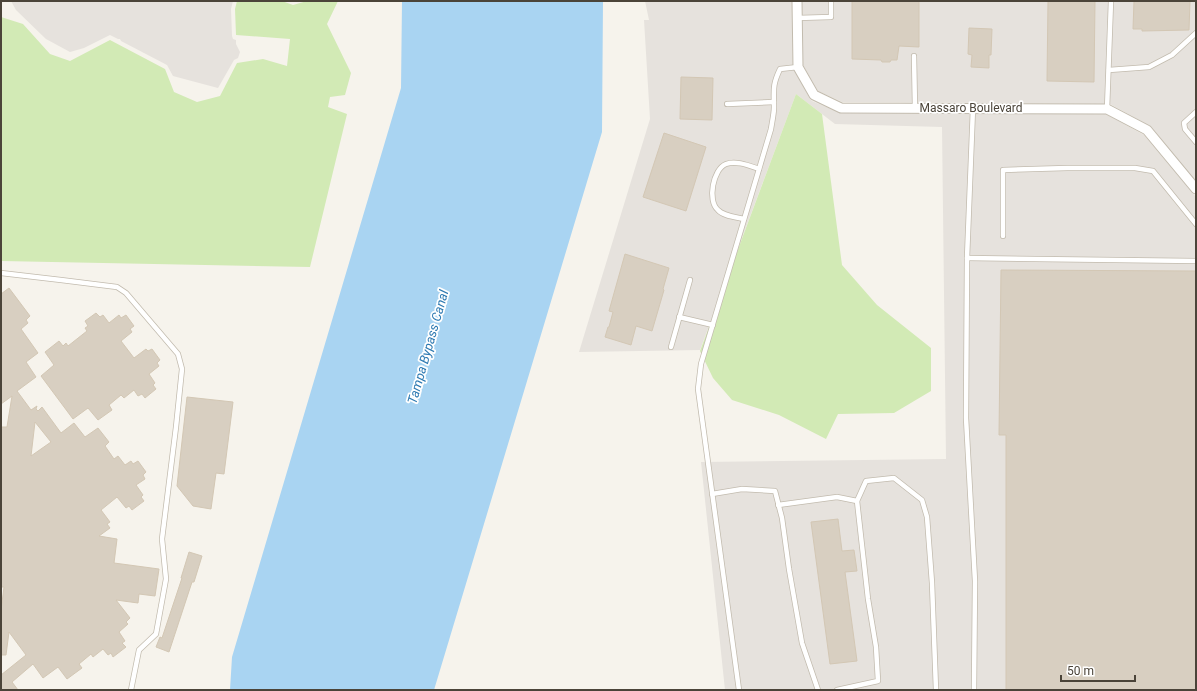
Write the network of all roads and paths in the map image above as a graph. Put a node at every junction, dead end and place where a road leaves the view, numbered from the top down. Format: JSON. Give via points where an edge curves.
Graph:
{"nodes":[{"id":1,"x":797,"y":1,"type":"edge"},
{"id":2,"x":831,"y":1,"type":"edge"},
{"id":3,"x":1111,"y":1,"type":"edge"},
{"id":4,"x":798,"y":18,"type":"junction"},
{"id":5,"x":1196,"y":33,"type":"edge"},
{"id":6,"x":914,"y":56,"type":"dead end"},
{"id":7,"x":798,"y":67,"type":"junction"},
{"id":8,"x":1109,"y":70,"type":"junction"},
{"id":9,"x":774,"y":102,"type":"junction"},
{"id":10,"x":727,"y":104,"type":"dead end"},
{"id":11,"x":915,"y":108,"type":"junction"},
{"id":12,"x":973,"y":108,"type":"junction"},
{"id":13,"x":1107,"y":109,"type":"junction"},
{"id":14,"x":1196,"y":112,"type":"edge"},
{"id":15,"x":1196,"y":142,"type":"edge"},
{"id":16,"x":759,"y":169,"type":"junction"},
{"id":17,"x":1196,"y":188,"type":"edge"},
{"id":18,"x":744,"y":219,"type":"junction"},
{"id":19,"x":1196,"y":224,"type":"edge"},
{"id":20,"x":1003,"y":236,"type":"dead end"},
{"id":21,"x":967,"y":258,"type":"junction"},
{"id":22,"x":1196,"y":261,"type":"edge"},
{"id":23,"x":1,"y":273,"type":"edge"},
{"id":24,"x":690,"y":280,"type":"dead end"},
{"id":25,"x":679,"y":317,"type":"junction"},
{"id":26,"x":713,"y":325,"type":"junction"},
{"id":27,"x":671,"y":347,"type":"dead end"},
{"id":28,"x":712,"y":494,"type":"junction"},
{"id":29,"x":857,"y":501,"type":"junction"},
{"id":30,"x":778,"y":505,"type":"junction"},
{"id":31,"x":131,"y":690,"type":"edge"},
{"id":32,"x":739,"y":690,"type":"edge"},
{"id":33,"x":818,"y":690,"type":"edge"},
{"id":34,"x":837,"y":690,"type":"edge"},
{"id":35,"x":936,"y":690,"type":"edge"},
{"id":36,"x":974,"y":690,"type":"edge"}],
"edges":[{"from":1,"to":4,"type":"street","name":"Massaro Boulevard"},
{"from":2,"to":4,"type":"lane","via":[[831,17]]},
{"from":3,"to":8,"type":"lane"},
{"from":4,"to":7,"type":"street","name":"Massaro Boulevard"},
{"from":5,"to":8,"type":"lane","via":[[1172,55],[1149,67]]},
{"from":6,"to":11,"type":"lane"},
{"from":7,"to":9,"type":"lane","via":[[780,70],[773,90]]},
{"from":7,"to":11,"type":"street","name":"Massaro Boulevard","via":[[814,95],[841,108]]},
{"from":8,"to":13,"type":"lane"},
{"from":9,"to":10,"type":"lane"},
{"from":9,"to":16,"type":"lane","via":[[771,129]]},
{"from":11,"to":12,"type":"street","name":"Massaro Boulevard"},
{"from":12,"to":13,"type":"street","name":"Massaro Boulevard"},
{"from":12,"to":21,"type":"lane"},
{"from":13,"to":17,"type":"street","name":"Massaro Boulevard","via":[[1147,130]]},
{"from":14,"to":15,"type":"lane","via":[[1184,123],[1185,129]]},
{"from":16,"to":18,"type":"lane"},
{"from":16,"to":18,"type":"lane","via":[[728,163],[720,167],[716,174],[712,195],[715,208],[719,212]]},
{"from":18,"to":26,"type":"lane"},
{"from":19,"to":20,"type":"lane","via":[[1153,171],[1135,168],[1003,170]]},
{"from":21,"to":22,"type":"lane"},
{"from":21,"to":36,"type":"lane","via":[[966,418],[975,581]]},
{"from":23,"to":31,"type":"lane","via":[[117,287],[126,293],[178,354],[182,369],[162,539],[166,578],[156,634],[139,650]]},
{"from":24,"to":25,"type":"lane"},
{"from":25,"to":26,"type":"lane"},
{"from":25,"to":27,"type":"lane"},
{"from":26,"to":28,"type":"lane","via":[[698,389]]},
{"from":28,"to":30,"type":"lane","via":[[742,490],[775,491]]},
{"from":28,"to":32,"type":"lane"},
{"from":29,"to":30,"type":"lane","via":[[837,497]]},
{"from":29,"to":34,"type":"lane","via":[[878,681]]},
{"from":29,"to":35,"type":"lane","via":[[866,481],[894,478],[922,500],[927,517],[932,583]]},
{"from":30,"to":33,"type":"lane","via":[[802,643]]}]}
